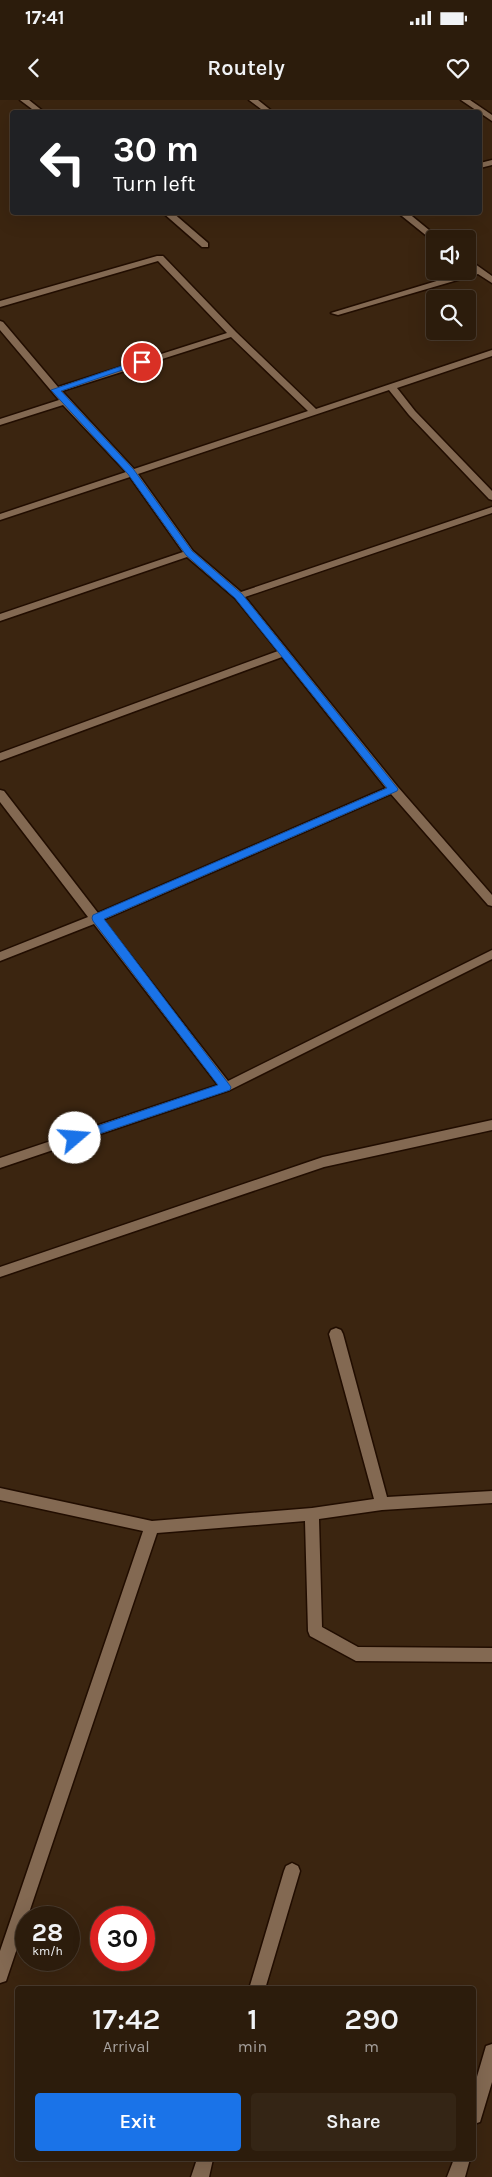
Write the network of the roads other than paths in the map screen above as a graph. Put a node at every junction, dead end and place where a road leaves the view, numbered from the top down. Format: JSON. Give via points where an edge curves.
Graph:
{"nodes":[{"id":1,"x":24,"y":100,"type":"edge"},
{"id":2,"x":253,"y":100,"type":"edge"},
{"id":3,"x":465,"y":100,"type":"edge"},
{"id":4,"x":37,"y":110,"type":"edge"},
{"id":5,"x":266,"y":110,"type":"edge"},
{"id":6,"x":479,"y":110,"type":"edge"},
{"id":7,"x":170,"y":215,"type":"edge"},
{"id":8,"x":405,"y":215,"type":"edge"},
{"id":9,"x":426,"y":231,"type":"edge"},
{"id":10,"x":205,"y":245,"type":"dead end"},
{"id":11,"x":476,"y":269,"type":"edge"},
{"id":12,"x":479,"y":271,"type":"junction"},
{"id":13,"x":492,"y":280,"type":"edge"},
{"id":14,"x":0,"y":304,"type":"edge"},
{"id":15,"x":335,"y":313,"type":"dead end"},
{"id":16,"x":0,"y":324,"type":"edge"},
{"id":17,"x":233,"y":334,"type":"junction"},
{"id":18,"x":492,"y":353,"type":"edge"},
{"id":19,"x":391,"y":387,"type":"junction"},
{"id":20,"x":56,"y":390,"type":"junction"},
{"id":21,"x":65,"y":401,"type":"junction"},
{"id":22,"x":314,"y":412,"type":"junction"},
{"id":23,"x":0,"y":422,"type":"edge"},
{"id":24,"x":131,"y":472,"type":"junction"},
{"id":25,"x":492,"y":497,"type":"edge"},
{"id":26,"x":492,"y":510,"type":"edge"},
{"id":27,"x":0,"y":517,"type":"edge"},
{"id":28,"x":189,"y":553,"type":"junction"},
{"id":29,"x":238,"y":596,"type":"junction"},
{"id":30,"x":0,"y":618,"type":"edge"},
{"id":31,"x":283,"y":653,"type":"junction"},
{"id":32,"x":0,"y":756,"type":"edge"},
{"id":33,"x":394,"y":789,"type":"junction"},
{"id":34,"x":0,"y":794,"type":"edge"},
{"id":35,"x":492,"y":902,"type":"edge"},
{"id":36,"x":97,"y":918,"type":"junction"},
{"id":37,"x":492,"y":954,"type":"edge"},
{"id":38,"x":0,"y":957,"type":"edge"},
{"id":39,"x":226,"y":1087,"type":"junction"},
{"id":40,"x":492,"y":1125,"type":"edge"},
{"id":41,"x":0,"y":1163,"type":"edge"},
{"id":42,"x":0,"y":1272,"type":"edge"},
{"id":43,"x":336,"y":1334,"type":"dead end"},
{"id":44,"x":0,"y":1494,"type":"edge"},
{"id":45,"x":492,"y":1497,"type":"edge"},
{"id":46,"x":382,"y":1504,"type":"junction"},
{"id":47,"x":312,"y":1514,"type":"junction"},
{"id":48,"x":152,"y":1527,"type":"junction"},
{"id":49,"x":492,"y":1655,"type":"edge"},
{"id":50,"x":292,"y":1871,"type":"dead end"},
{"id":51,"x":0,"y":1975,"type":"edge"},
{"id":52,"x":257,"y":1986,"type":"edge"},
{"id":53,"x":492,"y":2052,"type":"edge"},
{"id":54,"x":476,"y":2109,"type":"edge"},
{"id":55,"x":204,"y":2161,"type":"edge"},
{"id":56,"x":461,"y":2161,"type":"edge"},
{"id":57,"x":200,"y":2177,"type":"edge"},
{"id":58,"x":456,"y":2177,"type":"edge"}],
"edges":[{"from":1,"to":4,"type":"street"},
{"from":2,"to":5,"type":"street"},
{"from":3,"to":6,"type":"street"},
{"from":7,"to":10,"type":"street"},
{"from":8,"to":9,"type":"street"},
{"from":11,"to":12,"type":"street"},
{"from":12,"to":13,"type":"street"},
{"from":12,"to":15,"type":"street"},
{"from":14,"to":17,"type":"street","via":[[160,258]]},
{"from":16,"to":20,"type":"street"},
{"from":17,"to":20,"type":"street"},
{"from":17,"to":22,"type":"street"},
{"from":18,"to":19,"type":"street"},
{"from":19,"to":22,"type":"street"},
{"from":19,"to":25,"type":"street"},
{"from":20,"to":21,"type":"street"},
{"from":21,"to":23,"type":"street"},
{"from":21,"to":24,"type":"street"},
{"from":22,"to":24,"type":"street"},
{"from":24,"to":27,"type":"street"},
{"from":24,"to":28,"type":"street"},
{"from":26,"to":29,"type":"street"},
{"from":28,"to":29,"type":"street"},
{"from":28,"to":30,"type":"street"},
{"from":29,"to":31,"type":"street"},
{"from":31,"to":32,"type":"street"},
{"from":31,"to":33,"type":"street"},
{"from":33,"to":35,"type":"street"},
{"from":33,"to":36,"type":"street"},
{"from":34,"to":36,"type":"street"},
{"from":36,"to":38,"type":"street"},
{"from":36,"to":39,"type":"street"},
{"from":37,"to":39,"type":"street"},
{"from":39,"to":41,"type":"street"},
{"from":40,"to":42,"type":"street","via":[[324,1162]]},
{"from":43,"to":46,"type":"street"},
{"from":44,"to":48,"type":"street"},
{"from":45,"to":46,"type":"street"},
{"from":46,"to":47,"type":"street"},
{"from":47,"to":48,"type":"street"},
{"from":47,"to":49,"type":"street","via":[[315,1631],[356,1654]]},
{"from":48,"to":51,"type":"street"},
{"from":50,"to":52,"type":"street"},
{"from":53,"to":54,"type":"street"},
{"from":55,"to":57,"type":"street"},
{"from":56,"to":58,"type":"street"}]}
